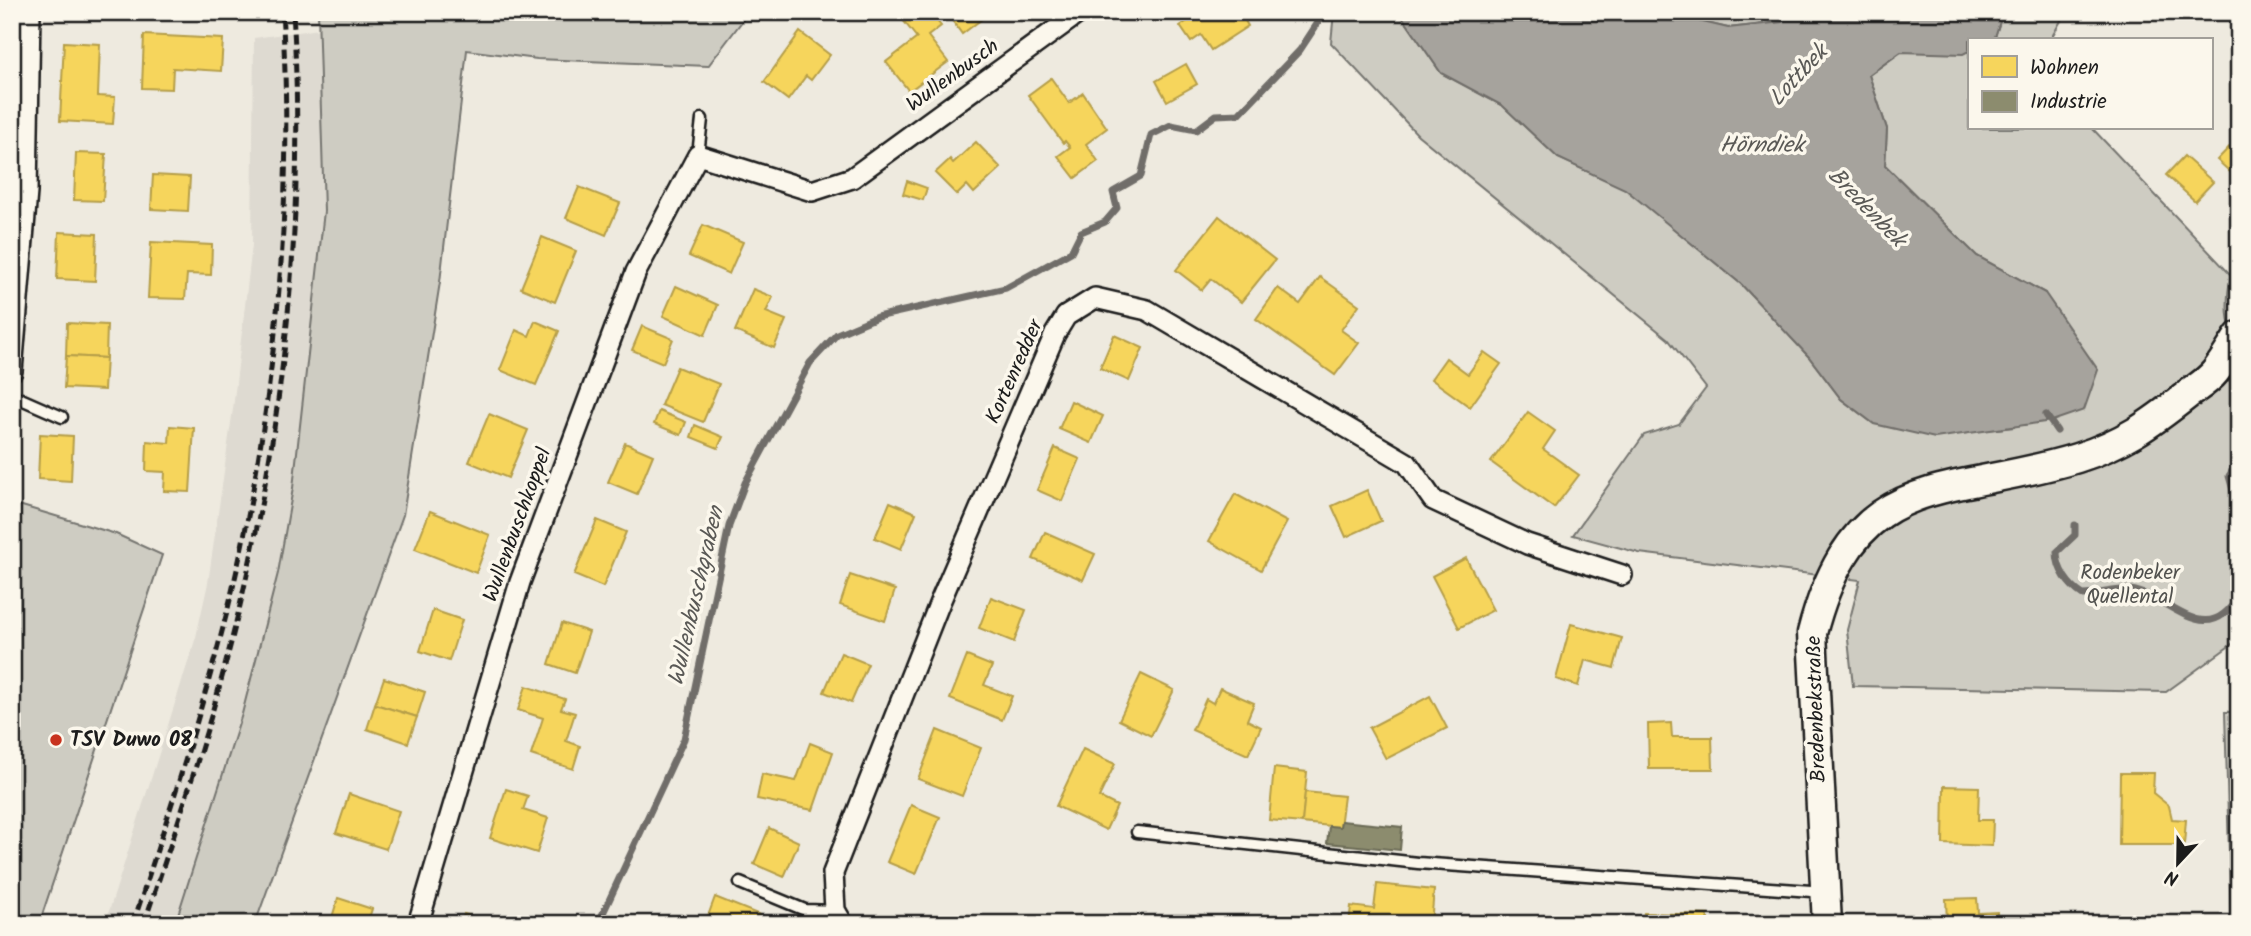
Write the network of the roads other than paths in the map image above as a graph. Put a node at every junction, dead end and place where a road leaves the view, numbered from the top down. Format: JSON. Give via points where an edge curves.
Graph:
{"nodes":[{"id":1,"x":30,"y":12,"type":"edge"},
{"id":2,"x":1080,"y":12,"type":"edge"},
{"id":3,"x":702,"y":119,"type":"dead end"},
{"id":4,"x":698,"y":155,"type":"junction"},
{"id":5,"x":2239,"y":336,"type":"edge"},
{"id":6,"x":12,"y":372,"type":"edge"},
{"id":7,"x":12,"y":395,"type":"edge"},
{"id":8,"x":62,"y":417,"type":"dead end"},
{"id":9,"x":1622,"y":575,"type":"dead end"},
{"id":10,"x":1137,"y":832,"type":"dead end"},
{"id":11,"x":740,"y":883,"type":"dead end"},
{"id":12,"x":1825,"y":892,"type":"junction"},
{"id":13,"x":839,"y":917,"type":"edge"},
{"id":14,"x":418,"y":924,"type":"edge"},
{"id":15,"x":1827,"y":924,"type":"edge"}],
"edges":[{"from":1,"to":6,"type":"street","via":[[27,192]]},
{"from":2,"to":4,"type":"street","name":"Wullenbusch","via":[[852,178],[812,191]]},
{"from":3,"to":4,"type":"lane"},
{"from":4,"to":14,"type":"street","name":"Wullenbuschkoppel","via":[[636,272],[520,582]]},
{"from":5,"to":12,"type":"street","name":"Bredenbekstraße","via":[[2215,373],[2139,433],[2077,458],[1907,498],[1874,521],[1840,558],[1824,590],[1812,633]]},
{"from":7,"to":8,"type":"lane"},
{"from":9,"to":13,"type":"street","name":"Kortenredder","via":[[1527,544],[1433,500],[1407,463],[1147,310],[1095,298],[1066,316],[1055,334],[940,602],[834,873]]},
{"from":10,"to":12,"type":"lane","via":[[1418,863]]},
{"from":11,"to":13,"type":"lane","via":[[805,910]]},
{"from":12,"to":15,"type":"street","name":"Bredenbekstraße"}]}
